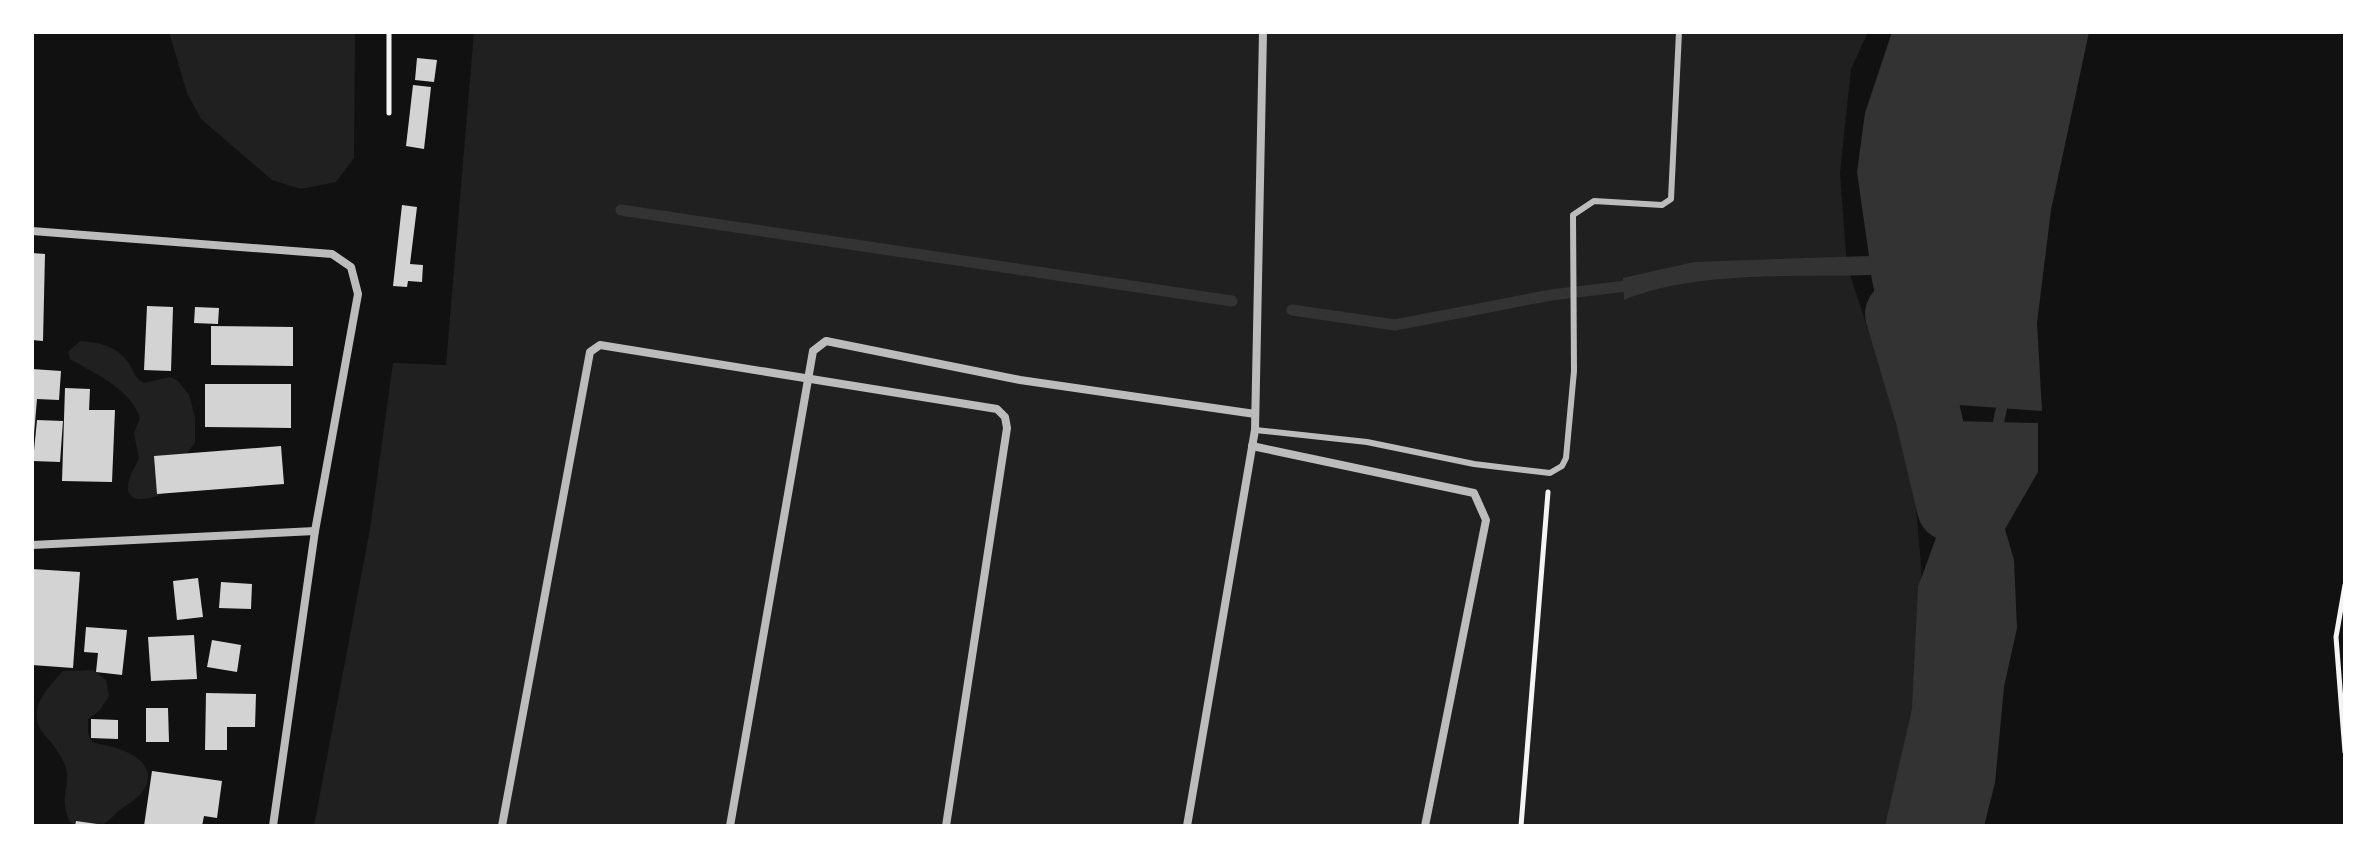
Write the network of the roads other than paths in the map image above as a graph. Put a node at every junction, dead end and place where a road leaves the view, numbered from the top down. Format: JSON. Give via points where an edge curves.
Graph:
{"nodes":[{"id":1,"x":1263,"y":32,"type":"edge"},
{"id":2,"x":1679,"y":32,"type":"edge"},
{"id":3,"x":32,"y":231,"type":"edge"},
{"id":4,"x":808,"y":380,"type":"junction"},
{"id":5,"x":1255,"y":414,"type":"junction"},
{"id":6,"x":1255,"y":430,"type":"junction"},
{"id":7,"x":1252,"y":446,"type":"junction"},
{"id":8,"x":315,"y":531,"type":"junction"},
{"id":9,"x":32,"y":545,"type":"edge"},
{"id":10,"x":273,"y":826,"type":"edge"},
{"id":11,"x":502,"y":826,"type":"edge"},
{"id":12,"x":730,"y":826,"type":"edge"},
{"id":13,"x":946,"y":826,"type":"edge"},
{"id":14,"x":1187,"y":826,"type":"edge"},
{"id":15,"x":1425,"y":826,"type":"edge"}],
"edges":[{"from":1,"to":5,"type":"street"},
{"from":2,"to":6,"type":"lane","via":[[1671,199],[1662,205],[1594,201],[1573,215],[1574,371],[1562,466],[1550,473],[1367,442]]},
{"from":3,"to":8,"type":"street","via":[[332,254],[351,267],[358,294]]},
{"from":4,"to":5,"type":"street","via":[[813,351],[826,341],[1020,380]]},
{"from":4,"to":11,"type":"street","via":[[600,345],[590,352]]},
{"from":4,"to":12,"type":"street"},
{"from":4,"to":13,"type":"street","via":[[997,409],[1005,417]]},
{"from":5,"to":6,"type":"street"},
{"from":6,"to":7,"type":"street"},
{"from":7,"to":14,"type":"street"},
{"from":7,"to":15,"type":"street","via":[[1474,493],[1486,520]]},
{"from":8,"to":9,"type":"street"},
{"from":8,"to":10,"type":"street"}]}
